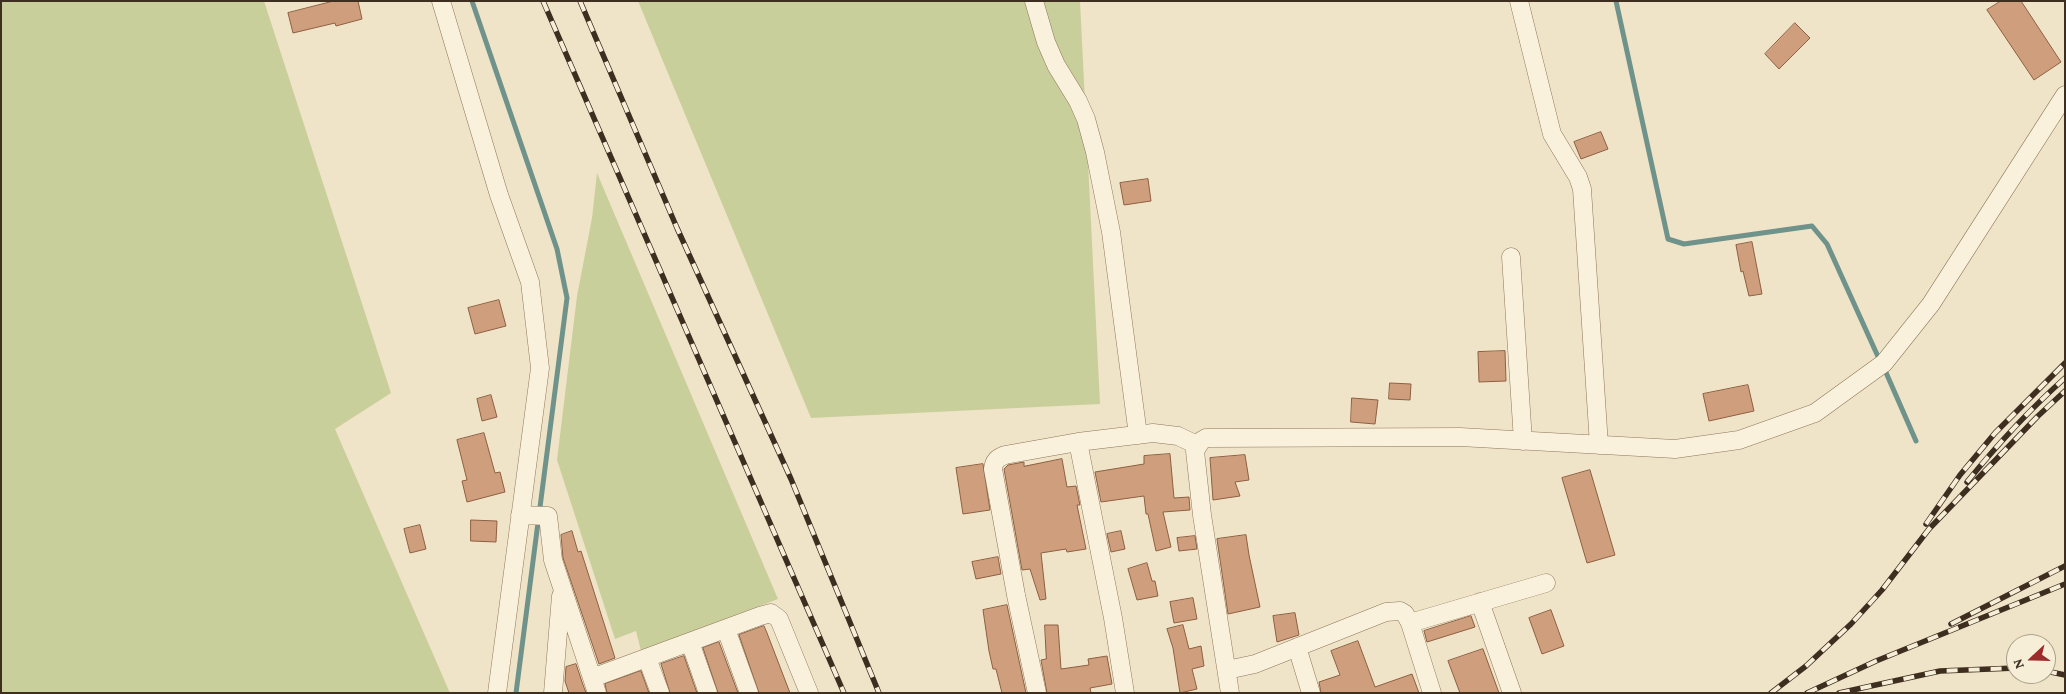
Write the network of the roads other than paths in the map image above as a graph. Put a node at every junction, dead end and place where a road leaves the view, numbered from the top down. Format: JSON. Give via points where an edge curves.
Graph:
{"nodes":[{"id":1,"x":441,"y":1,"type":"edge"},
{"id":2,"x":1034,"y":1,"type":"edge"},
{"id":3,"x":1519,"y":1,"type":"edge"},
{"id":4,"x":2065,"y":95,"type":"edge"},
{"id":5,"x":1511,"y":256,"type":"dead end"},
{"id":6,"x":1138,"y":435,"type":"junction"},
{"id":7,"x":1523,"y":440,"type":"junction"},
{"id":8,"x":1078,"y":442,"type":"junction"},
{"id":9,"x":1598,"y":445,"type":"junction"},
{"id":10,"x":1197,"y":446,"type":"junction"},
{"id":11,"x":520,"y":515,"type":"junction"},
{"id":12,"x":1546,"y":583,"type":"dead end"},
{"id":13,"x":562,"y":589,"type":"junction"},
{"id":14,"x":1480,"y":602,"type":"junction"},
{"id":15,"x":1410,"y":623,"type":"junction"},
{"id":16,"x":726,"y":629,"type":"junction"},
{"id":17,"x":690,"y":642,"type":"junction"},
{"id":18,"x":1298,"y":647,"type":"junction"},
{"id":19,"x":647,"y":658,"type":"junction"},
{"id":20,"x":1227,"y":670,"type":"junction"},
{"id":21,"x":594,"y":686,"type":"edge"},
{"id":22,"x":497,"y":693,"type":"edge"},
{"id":23,"x":553,"y":693,"type":"edge"},
{"id":24,"x":660,"y":693,"type":"edge"},
{"id":25,"x":708,"y":693,"type":"edge"},
{"id":26,"x":749,"y":693,"type":"edge"},
{"id":27,"x":809,"y":693,"type":"edge"},
{"id":28,"x":1036,"y":693,"type":"edge"},
{"id":29,"x":1125,"y":693,"type":"edge"},
{"id":30,"x":1230,"y":693,"type":"edge"},
{"id":31,"x":1311,"y":693,"type":"edge"},
{"id":32,"x":1432,"y":693,"type":"edge"},
{"id":33,"x":1512,"y":693,"type":"edge"}],
"edges":[{"from":1,"to":11,"type":"street","via":[[499,195],[530,282],[540,368]]},
{"from":2,"to":6,"type":"street","via":[[1046,42],[1078,101],[1095,152],[1111,232]]},
{"from":3,"to":9,"type":"street","via":[[1552,134],[1578,177],[1582,190]]},
{"from":4,"to":9,"type":"street","via":[[1931,304],[1880,366],[1814,413],[1738,440],[1675,449]]},
{"from":5,"to":7,"type":"street"},
{"from":6,"to":8,"type":"street"},
{"from":6,"to":10,"type":"street","via":[[1178,436]]},
{"from":7,"to":9,"type":"street"},
{"from":7,"to":10,"type":"street","via":[[1460,437],[1206,438]]},
{"from":8,"to":28,"type":"street","via":[[1005,455],[994,462]]},
{"from":8,"to":29,"type":"street"},
{"from":10,"to":20,"type":"street","via":[[1202,515]]},
{"from":11,"to":13,"type":"street","via":[[545,516]]},
{"from":11,"to":22,"type":"street"},
{"from":12,"to":14,"type":"street"},
{"from":13,"to":21,"type":"street"},
{"from":13,"to":23,"type":"street"},
{"from":14,"to":15,"type":"street"},
{"from":14,"to":33,"type":"street"},
{"from":15,"to":18,"type":"street","via":[[1406,614],[1393,610]]},
{"from":15,"to":32,"type":"street"},
{"from":16,"to":17,"type":"street"},
{"from":16,"to":26,"type":"street"},
{"from":16,"to":27,"type":"street","via":[[760,616],[774,615],[779,619]]},
{"from":17,"to":19,"type":"street"},
{"from":17,"to":25,"type":"street"},
{"from":18,"to":20,"type":"street","via":[[1255,664]]},
{"from":18,"to":31,"type":"street"},
{"from":19,"to":21,"type":"street"},
{"from":19,"to":24,"type":"street"},
{"from":20,"to":30,"type":"street"}]}
